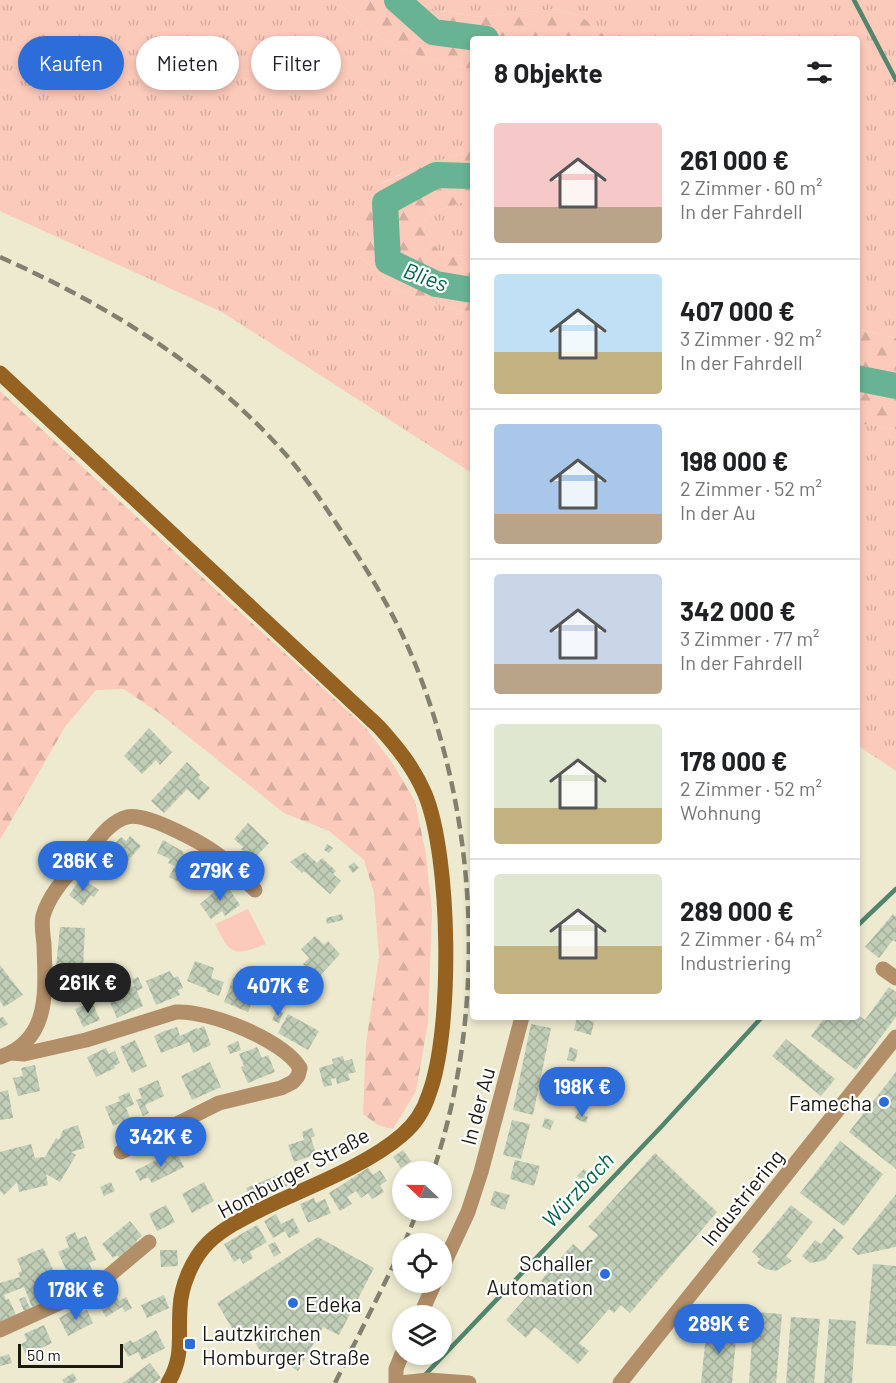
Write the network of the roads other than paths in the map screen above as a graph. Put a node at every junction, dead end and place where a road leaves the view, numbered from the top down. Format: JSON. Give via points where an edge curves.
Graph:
{"nodes":[{"id":1,"x":0,"y":373,"type":"edge"},
{"id":2,"x":255,"y":890,"type":"dead end"},
{"id":3,"x":883,"y":969,"type":"dead end"},
{"id":4,"x":896,"y":978,"type":"edge"},
{"id":5,"x":521,"y":1020,"type":"edge"},
{"id":6,"x":896,"y":1037,"type":"edge"},
{"id":7,"x":5,"y":1055,"type":"edge"},
{"id":8,"x":121,"y":1152,"type":"dead end"},
{"id":9,"x":149,"y":1242,"type":"dead end"},
{"id":10,"x":452,"y":1246,"type":"edge"},
{"id":11,"x":0,"y":1330,"type":"edge"},
{"id":12,"x":398,"y":1365,"type":"edge"},
{"id":13,"x":402,"y":1382,"type":"edge"},
{"id":14,"x":168,"y":1383,"type":"edge"},
{"id":15,"x":469,"y":1383,"type":"edge"},
{"id":16,"x":620,"y":1383,"type":"edge"}],
"edges":[{"from":1,"to":14,"type":"main road","name":"Homburger Straße","via":[[379,727],[412,767],[426,795],[439,849],[446,982],[435,1075],[423,1109],[403,1134],[379,1152],[249,1215],[208,1242],[182,1292],[179,1359]]},
{"from":2,"to":7,"type":"street","via":[[207,847],[156,822],[128,816],[107,829],[53,894],[42,920],[44,1003],[33,1032]]},
{"from":3,"to":4,"type":"street"},
{"from":5,"to":10,"type":"street","name":"In der Au","via":[[481,1172]]},
{"from":6,"to":16,"type":"street","name":"Industriering"},
{"from":7,"to":8,"type":"street","via":[[86,1040],[187,1011],[221,1020],[269,1041],[284,1050],[300,1068],[293,1082],[281,1088],[219,1103]]},
{"from":9,"to":11,"type":"street","via":[[100,1283]]},
{"from":12,"to":13,"type":"street"},
{"from":13,"to":15,"type":"street"}]}
